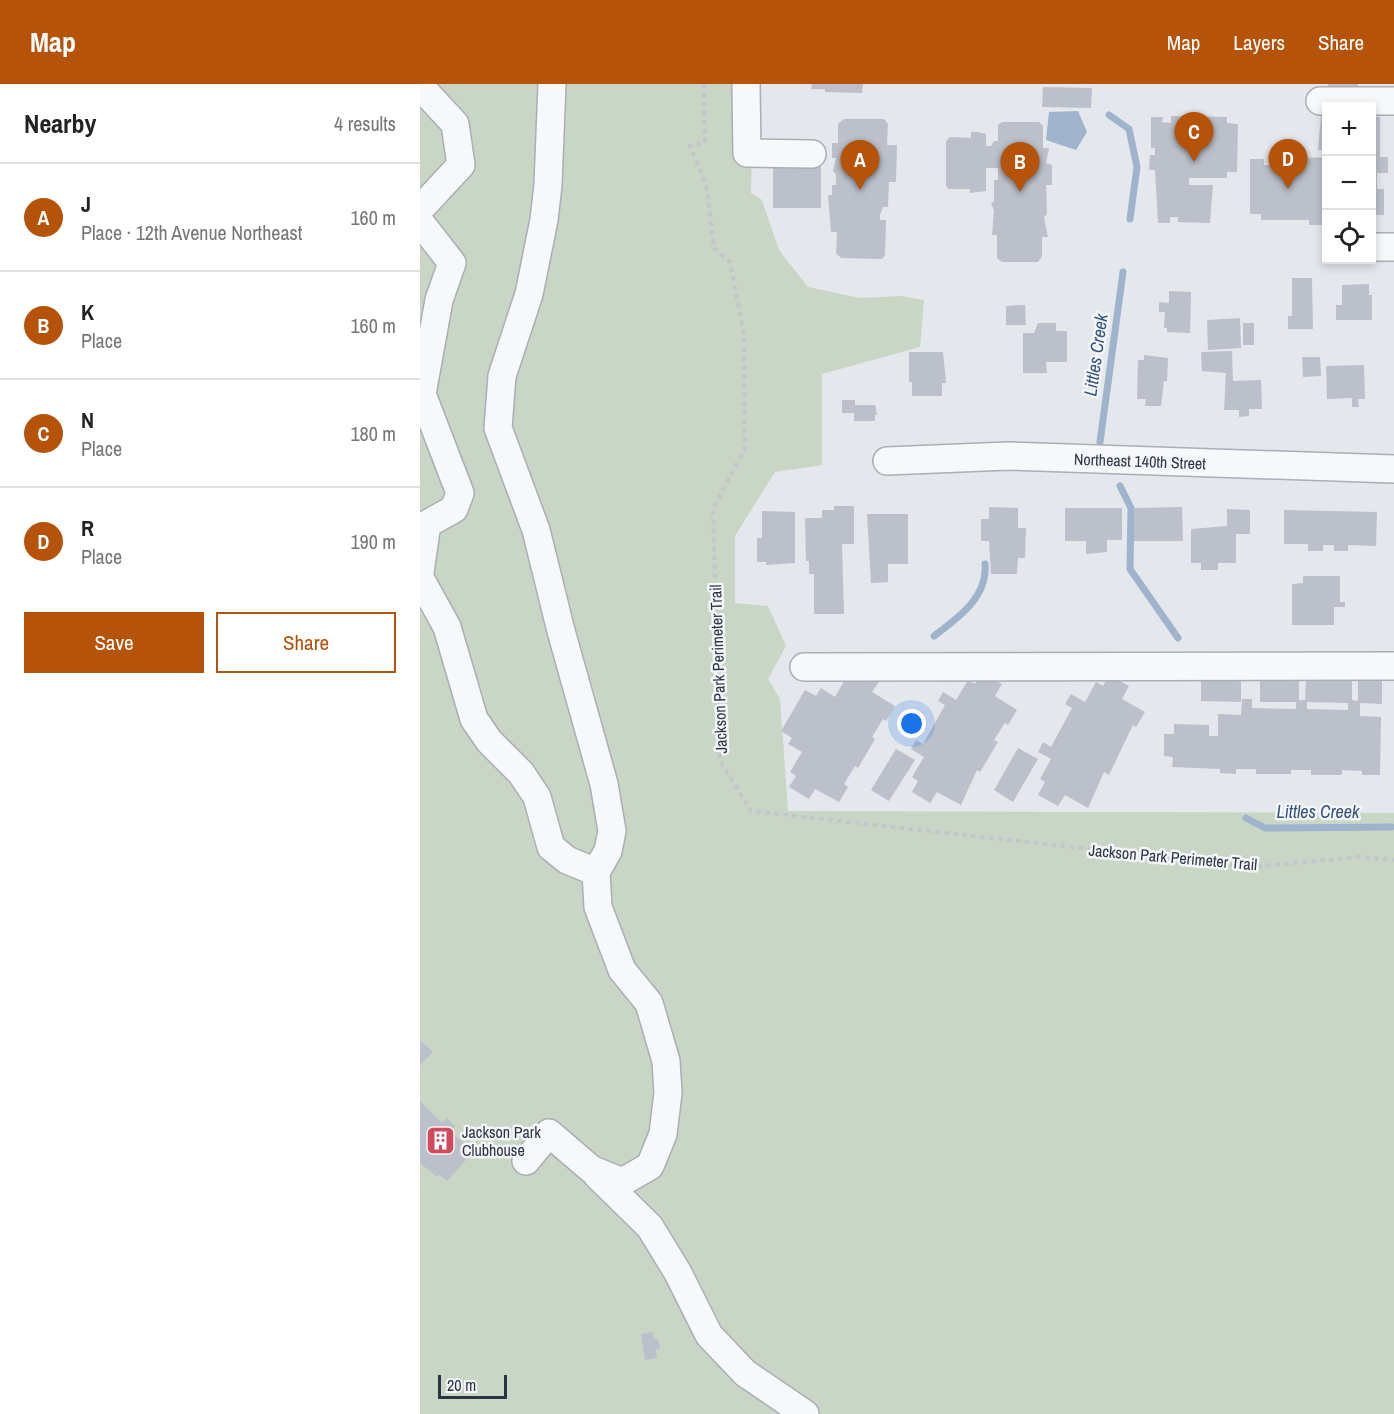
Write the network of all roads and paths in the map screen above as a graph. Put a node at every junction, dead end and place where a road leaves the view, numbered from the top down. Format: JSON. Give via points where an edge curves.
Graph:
{"nodes":[{"id":1,"x":552,"y":84,"type":"edge"},
{"id":2,"x":704,"y":84,"type":"edge"},
{"id":3,"x":746,"y":84,"type":"edge"},
{"id":4,"x":420,"y":86,"type":"edge"},
{"id":5,"x":1394,"y":100,"type":"edge"},
{"id":6,"x":1320,"y":101,"type":"dead end"},
{"id":7,"x":812,"y":154,"type":"dead end"},
{"id":8,"x":420,"y":208,"type":"edge"},
{"id":9,"x":420,"y":222,"type":"edge"},
{"id":10,"x":1376,"y":247,"type":"edge"},
{"id":11,"x":1394,"y":247,"type":"edge"},
{"id":12,"x":887,"y":461,"type":"dead end"},
{"id":13,"x":1394,"y":469,"type":"edge"},
{"id":14,"x":420,"y":572,"type":"edge"},
{"id":15,"x":420,"y":578,"type":"edge"},
{"id":16,"x":1394,"y":666,"type":"edge"},
{"id":17,"x":804,"y":667,"type":"dead end"},
{"id":18,"x":1394,"y":860,"type":"edge"},
{"id":19,"x":596,"y":872,"type":"junction"},
{"id":20,"x":526,"y":1161,"type":"dead end"},
{"id":21,"x":650,"y":1166,"type":"junction"},
{"id":22,"x":591,"y":1169,"type":"junction"},
{"id":23,"x":650,"y":1227,"type":"junction"},
{"id":24,"x":805,"y":1414,"type":"edge"}],
"edges":[{"from":1,"to":19,"type":"street","via":[[544,220],[529,294],[502,376],[498,428],[536,530],[604,783],[612,831],[608,851]]},
{"from":2,"to":18,"type":"path","name":"Jackson Park Perimeter Trail","via":[[705,143],[690,146],[706,184],[714,248],[730,262],[744,335],[745,448],[713,509],[720,761],[751,811],[1250,867],[1360,856]]},
{"from":3,"to":7,"type":"street","via":[[747,153]]},
{"from":4,"to":8,"type":"street","via":[[455,124],[461,165]]},
{"from":5,"to":6,"type":"street"},
{"from":9,"to":14,"type":"street","via":[[452,264],[439,300],[422,394],[460,493],[454,509],[427,524]]},
{"from":10,"to":11,"type":"street"},
{"from":12,"to":13,"type":"street","name":"Northeast 140th Street","via":[[1008,456]]},
{"from":15,"to":19,"type":"street","via":[[447,627],[474,718],[537,797],[551,847],[567,860]]},
{"from":16,"to":17,"type":"street"},
{"from":19,"to":21,"type":"street","via":[[597,907],[622,970],[649,1003],[666,1061],[668,1093],[663,1134]]},
{"from":20,"to":22,"type":"street","via":[[549,1133]]},
{"from":21,"to":22,"type":"street","via":[[622,1182]]},
{"from":21,"to":23,"type":"street","via":[[645,1192]]},
{"from":22,"to":23,"type":"street"},
{"from":23,"to":24,"type":"street","via":[[709,1335],[745,1374]]}]}
